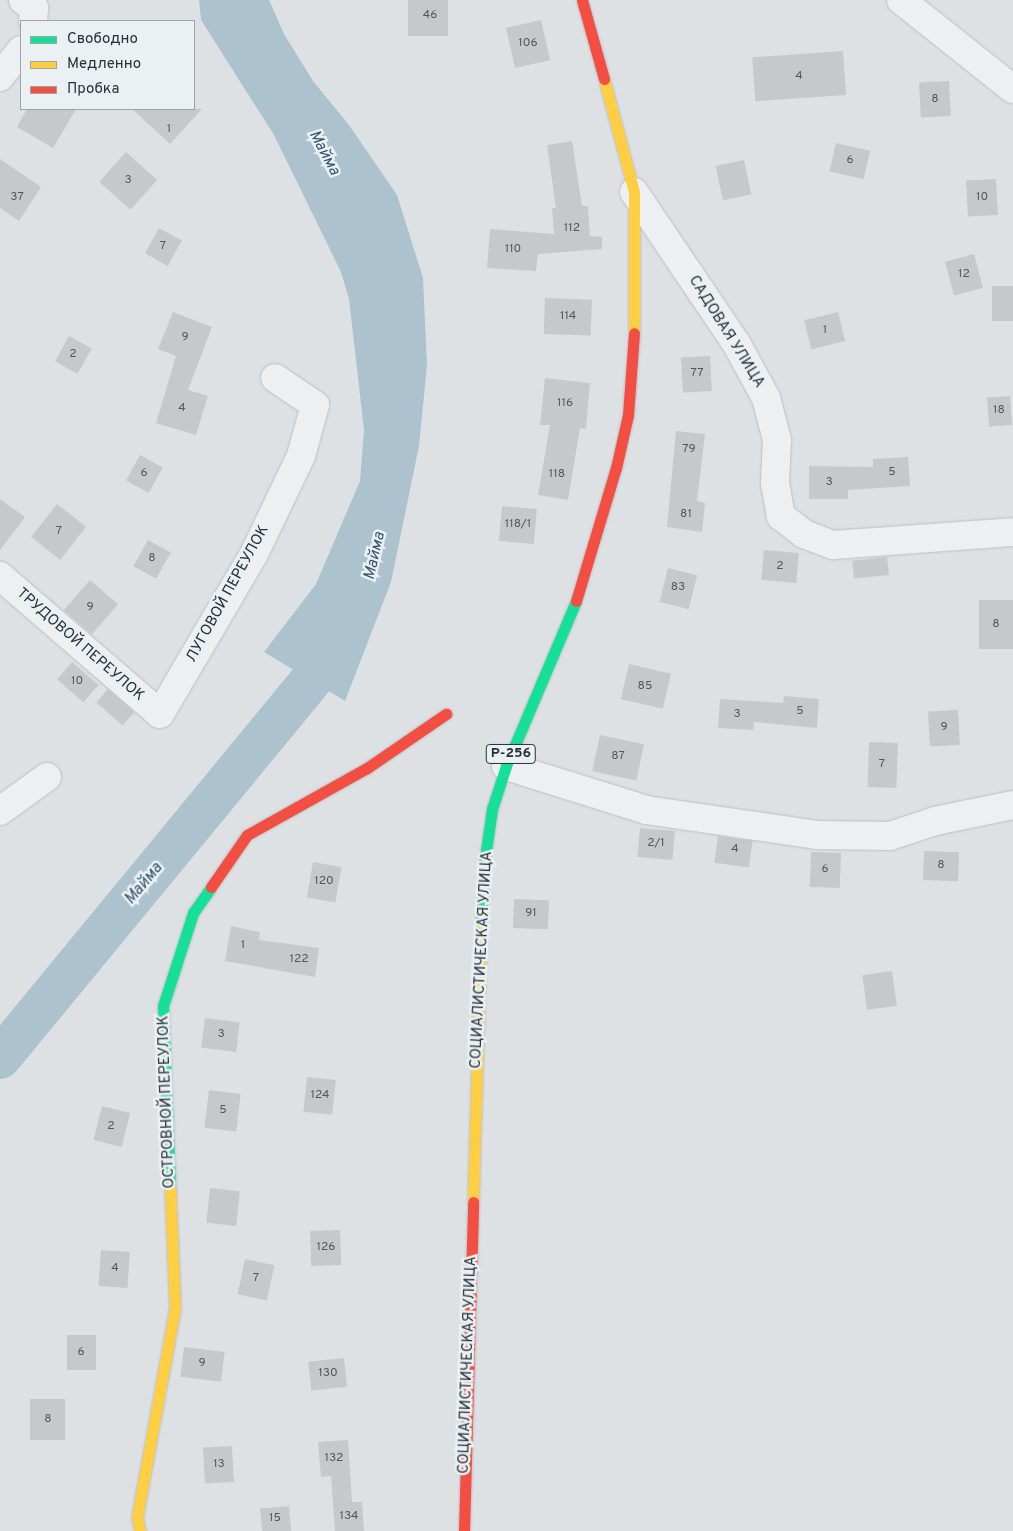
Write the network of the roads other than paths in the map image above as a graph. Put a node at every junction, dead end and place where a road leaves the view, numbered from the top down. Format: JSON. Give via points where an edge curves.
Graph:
{"nodes":[{"id":1,"x":23,"y":0,"type":"edge"},
{"id":2,"x":582,"y":0,"type":"edge"},
{"id":3,"x":901,"y":0,"type":"edge"},
{"id":4,"x":33,"y":20,"type":"edge"},
{"id":5,"x":20,"y":51,"type":"edge"},
{"id":6,"x":0,"y":77,"type":"edge"},
{"id":7,"x":1011,"y":87,"type":"edge"},
{"id":8,"x":1013,"y":112,"type":"edge"},
{"id":9,"x":634,"y":192,"type":"junction"},
{"id":10,"x":275,"y":378,"type":"dead end"},
{"id":11,"x":1013,"y":532,"type":"edge"},
{"id":12,"x":0,"y":576,"type":"edge"},
{"id":13,"x":160,"y":714,"type":"joint"},
{"id":14,"x":446,"y":714,"type":"dead end"},
{"id":15,"x":506,"y":766,"type":"junction"},
{"id":16,"x":47,"y":777,"type":"dead end"},
{"id":17,"x":1013,"y":805,"type":"edge"},
{"id":18,"x":0,"y":811,"type":"edge"},
{"id":19,"x":140,"y":1531,"type":"edge"},
{"id":20,"x":464,"y":1531,"type":"edge"}],
"edges":[{"from":1,"to":4,"type":"street","via":[[34,8]]},
{"from":2,"to":9,"type":"main road","name":"СОЦИАЛИСТИЧЕСКАЯ УЛИЦА","number":"Р-256"},
{"from":3,"to":7,"type":"street"},
{"from":5,"to":6,"type":"street"},
{"from":7,"to":8,"type":"street"},
{"from":9,"to":11,"type":"street","name":"САДОВАЯ УЛИЦА","via":[[736,343],[766,398],[777,440],[775,483],[781,516],[804,534],[833,544]]},
{"from":9,"to":15,"type":"main road","name":"СОЦИАЛИСТИЧЕСКАЯ УЛИЦА","number":"Р-256","via":[[634,359],[628,415],[600,526],[568,626]]},
{"from":10,"to":13,"type":"street","name":"ЛУГОВОЙ ПЕРЕУЛОК","via":[[315,405],[301,456],[254,554]]},
{"from":12,"to":13,"type":"street","name":"ТРУДОВОЙ ПЕРЕУЛОК"},
{"from":14,"to":19,"type":"main road","name":"ОСТРОВНОЙ ПЕРЕУЛОК","via":[[367,768],[247,835],[193,912],[163,1006],[175,1307],[137,1517]]},
{"from":15,"to":17,"type":"street","via":[[646,810],[818,835],[890,836],[935,821]]},
{"from":15,"to":20,"type":"main road","name":"СОЦИАЛИСТИЧЕСКАЯ УЛИЦА","number":"Р-256","via":[[492,809],[483,871]]},
{"from":16,"to":18,"type":"street"}]}
